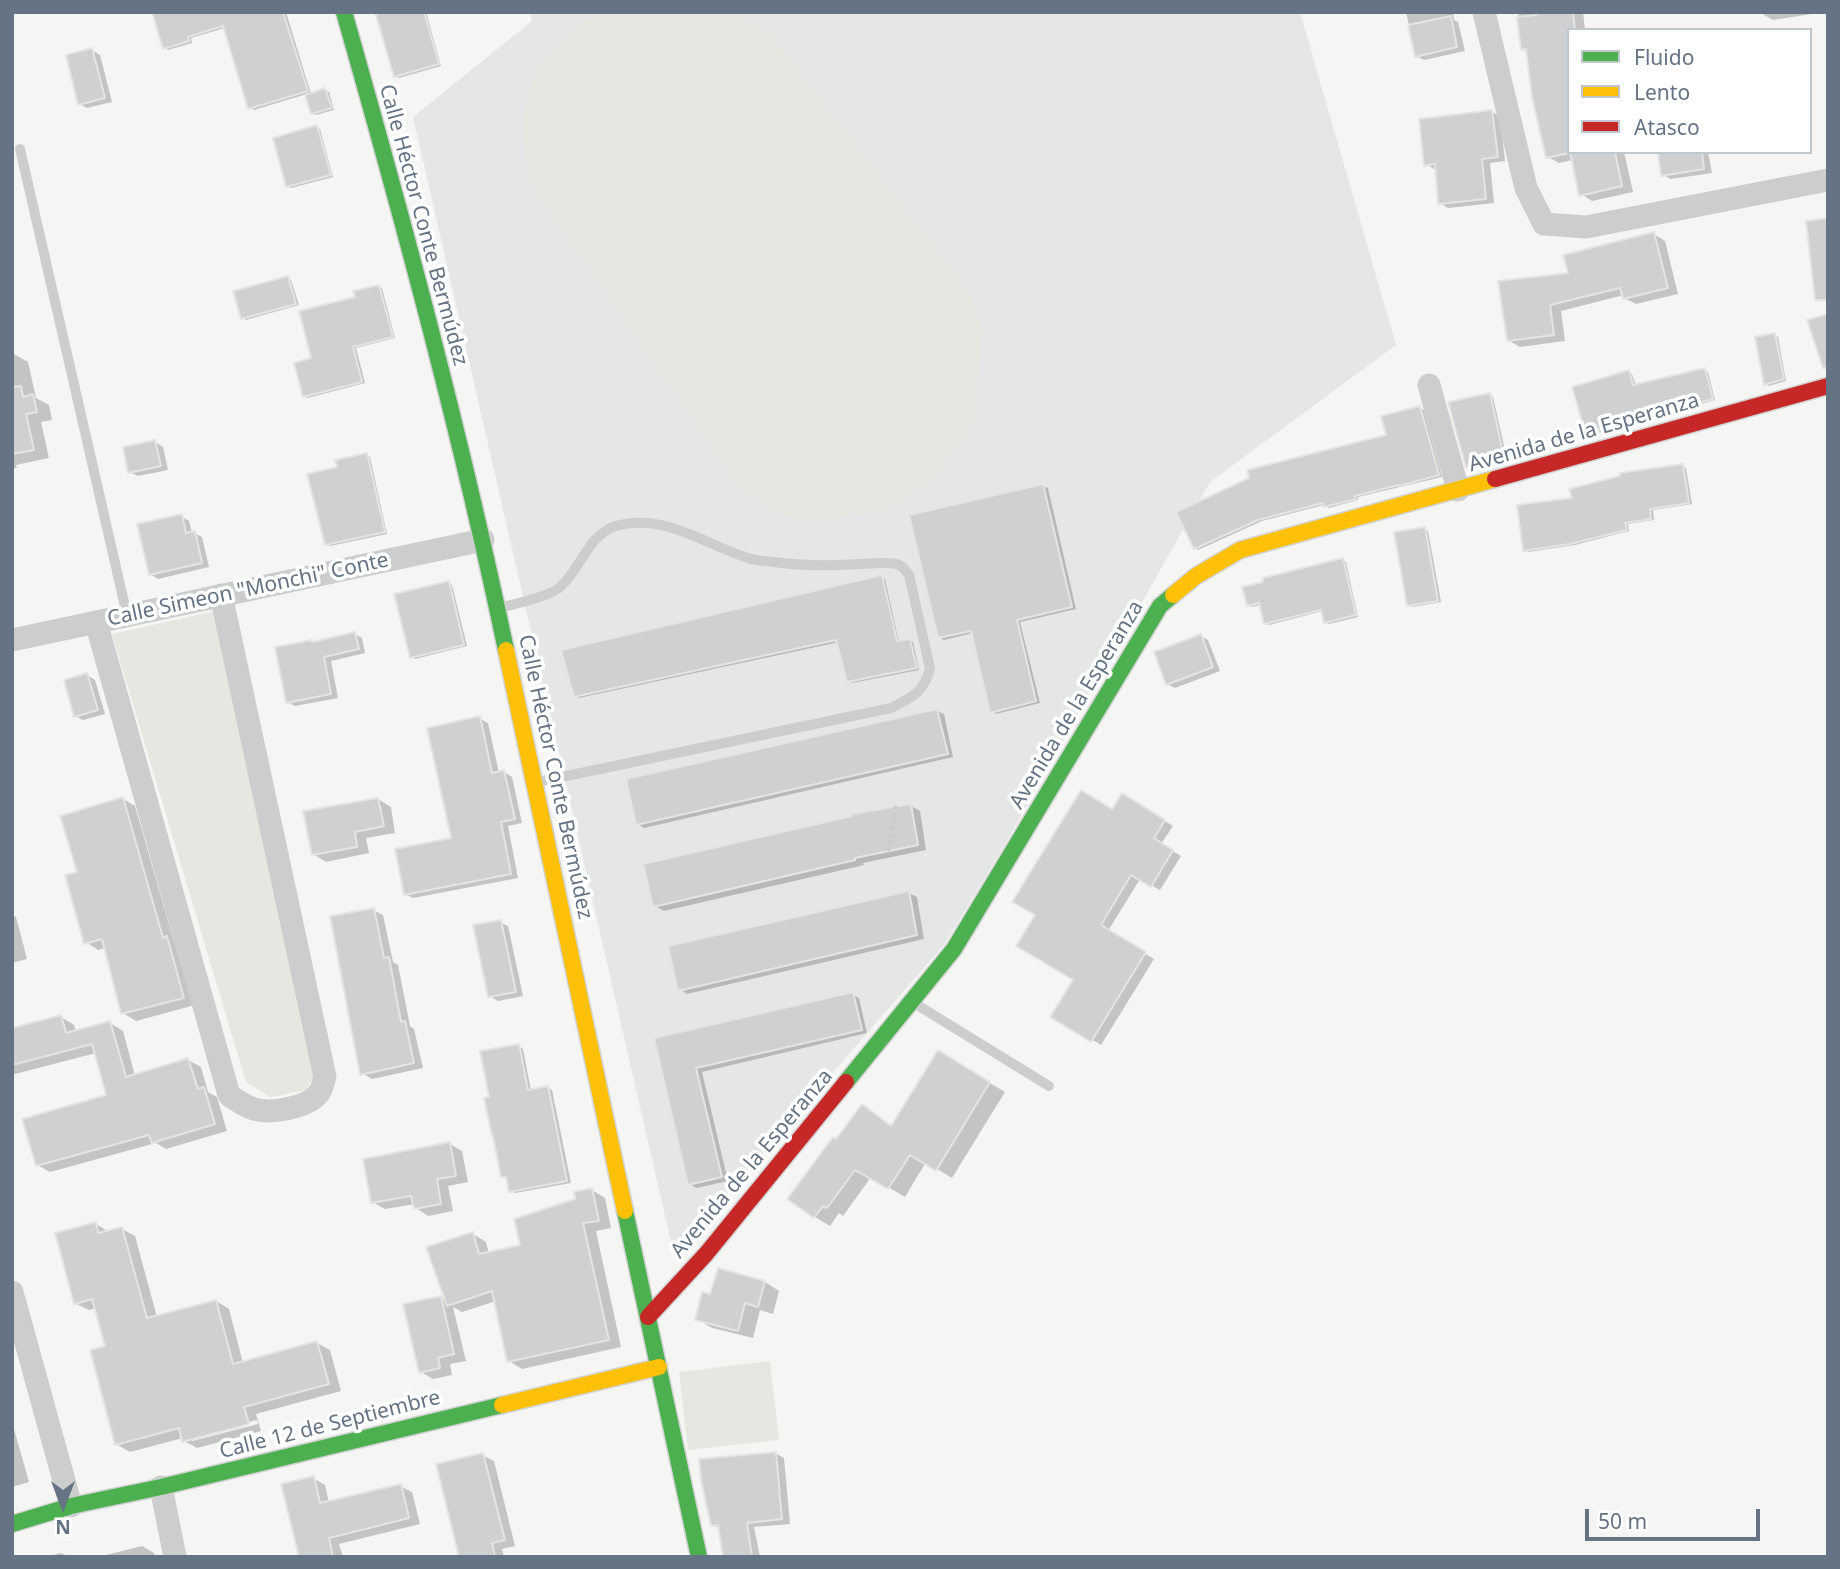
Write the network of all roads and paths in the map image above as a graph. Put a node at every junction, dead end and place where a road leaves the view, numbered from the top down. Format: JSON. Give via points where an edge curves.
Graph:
{"nodes":[{"id":1,"x":344,"y":12,"type":"edge"},
{"id":2,"x":1484,"y":12,"type":"edge"},
{"id":3,"x":20,"y":149,"type":"dead end"},
{"id":4,"x":1828,"y":180,"type":"edge"},
{"id":5,"x":1429,"y":386,"type":"dead end"},
{"id":6,"x":1828,"y":386,"type":"edge"},
{"id":7,"x":1458,"y":490,"type":"junction"},
{"id":8,"x":483,"y":540,"type":"junction"},
{"id":9,"x":221,"y":595,"type":"junction"},
{"id":10,"x":498,"y":608,"type":"junction"},
{"id":11,"x":127,"y":615,"type":"junction"},
{"id":12,"x":96,"y":622,"type":"junction"},
{"id":13,"x":12,"y":640,"type":"edge"},
{"id":14,"x":535,"y":782,"type":"junction"},
{"id":15,"x":897,"y":806,"type":"dead end"},
{"id":16,"x":888,"y":851,"type":"dead end"},
{"id":17,"x":912,"y":1001,"type":"junction"},
{"id":18,"x":1049,"y":1086,"type":"dead end"},
{"id":19,"x":12,"y":1292,"type":"edge"},
{"id":20,"x":648,"y":1317,"type":"junction"},
{"id":21,"x":659,"y":1367,"type":"junction"},
{"id":22,"x":161,"y":1487,"type":"junction"},
{"id":23,"x":71,"y":1506,"type":"junction"},
{"id":24,"x":12,"y":1524,"type":"edge"},
{"id":25,"x":175,"y":1557,"type":"edge"},
{"id":26,"x":699,"y":1557,"type":"edge"}],
"edges":[{"from":1,"to":8,"type":"street","name":"Calle Héctor Conte Bermúdez"},
{"from":2,"to":4,"type":"street","via":[[1526,188],[1544,224],[1586,227]]},
{"from":3,"to":11,"type":"lane"},
{"from":5,"to":7,"type":"street"},
{"from":6,"to":7,"type":"street","name":"Avenida de la Esperanza"},
{"from":7,"to":17,"type":"street","name":"Avenida de la Esperanza","via":[[1240,550],[1196,576],[1160,606],[954,949]]},
{"from":8,"to":9,"type":"street","name":"Calle Simeon \"Monchi\" Conte"},
{"from":8,"to":10,"type":"street","name":"Calle Héctor Conte Bermúdez"},
{"from":9,"to":11,"type":"street","name":"Calle Simeon \"Monchi\" Conte"},
{"from":9,"to":12,"type":"street","via":[[325,1077],[319,1093],[296,1106],[255,1109],[229,1095]]},
{"from":10,"to":14,"type":"street","name":"Calle Héctor Conte Bermúdez"},
{"from":10,"to":14,"type":"lane","via":[[557,590],[590,545],[614,526],[654,524],[749,559],[798,566],[903,566],[930,668],[921,690],[891,708]]},
{"from":11,"to":12,"type":"street","name":"Calle Simeon \"Monchi\" Conte"},
{"from":12,"to":13,"type":"street","name":"Calle Simeon \"Monchi\" Conte"},
{"from":14,"to":20,"type":"street","name":"Calle Héctor Conte Bermúdez"},
{"from":15,"to":16,"type":"path"},
{"from":17,"to":18,"type":"lane"},
{"from":17,"to":20,"type":"street","name":"Avenida de la Esperanza","via":[[706,1254]]},
{"from":19,"to":23,"type":"street"},
{"from":20,"to":21,"type":"street","name":"Calle Héctor Conte Bermúdez"},
{"from":21,"to":22,"type":"street","name":"Calle 12 de Septiembre"},
{"from":21,"to":26,"type":"street","name":"Calle Héctor Conte Bermúdez"},
{"from":22,"to":23,"type":"street","name":"Calle 12 de Septiembre"},
{"from":22,"to":25,"type":"street"},
{"from":23,"to":24,"type":"street","name":"Calle 12 de Septiembre"}]}
